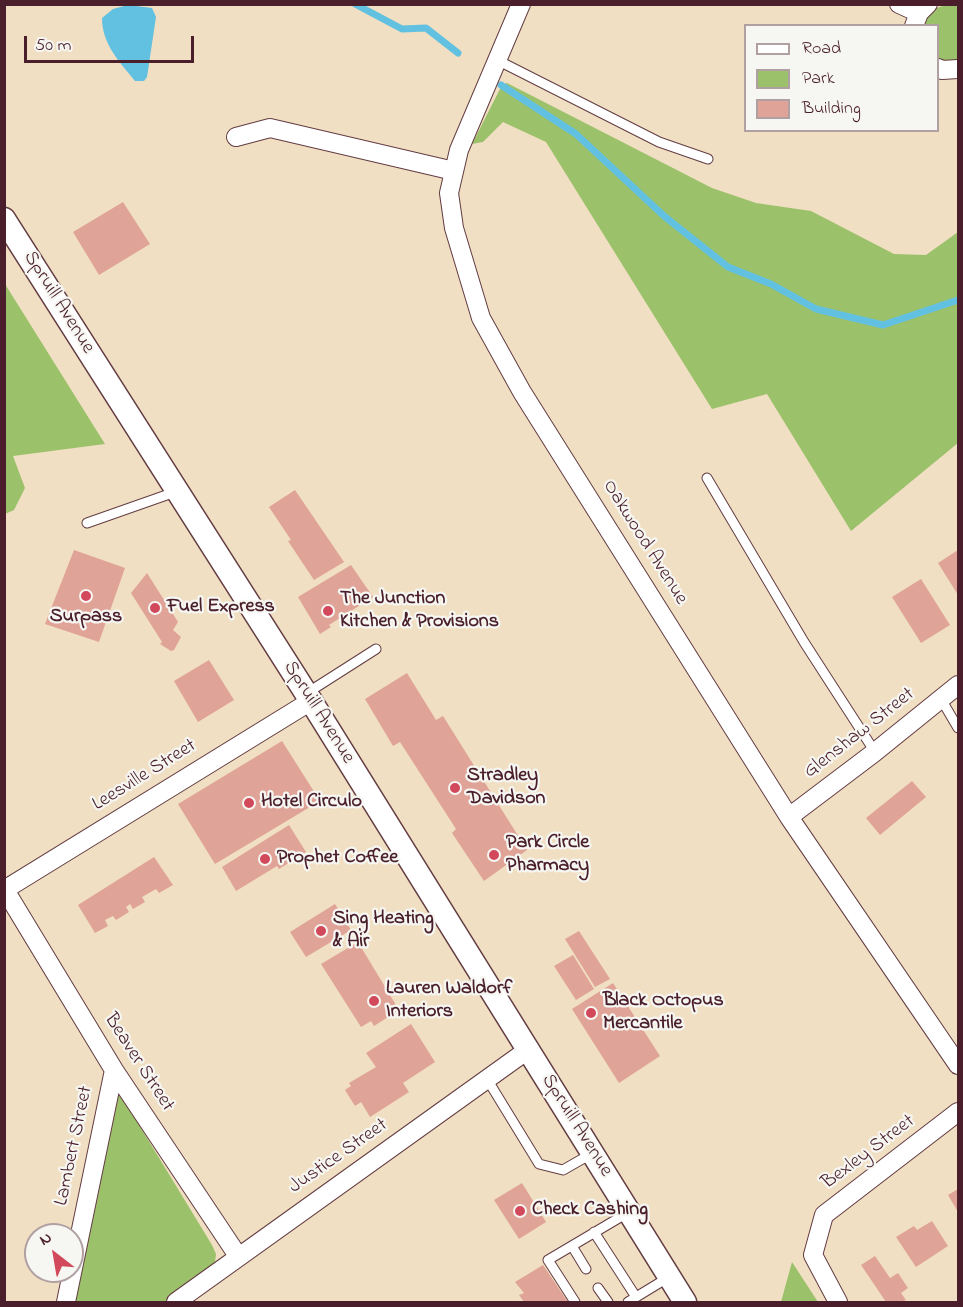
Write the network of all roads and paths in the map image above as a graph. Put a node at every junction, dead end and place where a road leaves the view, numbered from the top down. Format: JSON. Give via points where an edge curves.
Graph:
{"nodes":[{"id":1,"x":520,"y":4,"type":"edge"},
{"id":2,"x":899,"y":4,"type":"edge"},
{"id":3,"x":920,"y":14,"type":"edge"},
{"id":4,"x":497,"y":60,"type":"junction"},
{"id":5,"x":939,"y":68,"type":"edge"},
{"id":6,"x":958,"y":69,"type":"edge"},
{"id":7,"x":236,"y":137,"type":"dead end"},
{"id":8,"x":708,"y":159,"type":"dead end"},
{"id":9,"x":454,"y":171,"type":"junction"},
{"id":10,"x":4,"y":219,"type":"edge"},
{"id":11,"x":707,"y":478,"type":"dead end"},
{"id":12,"x":178,"y":491,"type":"junction"},
{"id":13,"x":87,"y":523,"type":"dead end"},
{"id":14,"x":376,"y":650,"type":"dead end"},
{"id":15,"x":958,"y":685,"type":"edge"},
{"id":16,"x":308,"y":697,"type":"junction"},
{"id":17,"x":941,"y":699,"type":"junction"},
{"id":18,"x":958,"y":728,"type":"edge"},
{"id":19,"x":875,"y":752,"type":"junction"},
{"id":20,"x":789,"y":817,"type":"junction"},
{"id":21,"x":5,"y":890,"type":"edge"},
{"id":22,"x":529,"y":1049,"type":"junction"},
{"id":23,"x":958,"y":1065,"type":"edge"},
{"id":24,"x":114,"y":1070,"type":"junction"},
{"id":25,"x":487,"y":1079,"type":"junction"},
{"id":26,"x":958,"y":1112,"type":"edge"},
{"id":27,"x":592,"y":1153,"type":"junction"},
{"id":28,"x":629,"y":1212,"type":"junction"},
{"id":29,"x":594,"y":1232,"type":"junction"},
{"id":30,"x":572,"y":1246,"type":"junction"},
{"id":31,"x":238,"y":1256,"type":"junction"},
{"id":32,"x":586,"y":1269,"type":"dead end"},
{"id":33,"x":669,"y":1277,"type":"junction"},
{"id":34,"x":598,"y":1288,"type":"dead end"},
{"id":35,"x":632,"y":1300,"type":"edge"},
{"id":36,"x":66,"y":1302,"type":"edge"},
{"id":37,"x":176,"y":1302,"type":"edge"},
{"id":38,"x":575,"y":1302,"type":"edge"},
{"id":39,"x":608,"y":1302,"type":"edge"},
{"id":40,"x":685,"y":1302,"type":"edge"},
{"id":41,"x":838,"y":1302,"type":"edge"}],
"edges":[{"from":1,"to":4,"type":"street","name":"Oakwood Avenue"},
{"from":2,"to":3,"type":"street"},
{"from":4,"to":8,"type":"lane","via":[[659,142]]},
{"from":4,"to":9,"type":"street","name":"Oakwood Avenue"},
{"from":5,"to":6,"type":"street"},
{"from":7,"to":9,"type":"street","via":[[270,128]]},
{"from":9,"to":20,"type":"street","name":"Oakwood Avenue","via":[[449,193],[454,228],[481,318],[522,392]]},
{"from":10,"to":12,"type":"street","name":"Spruill Avenue"},
{"from":11,"to":19,"type":"lane","via":[[804,642]]},
{"from":12,"to":13,"type":"lane"},
{"from":12,"to":16,"type":"street","name":"Spruill Avenue"},
{"from":14,"to":16,"type":"lane"},
{"from":15,"to":17,"type":"street","name":"Glenshaw Street"},
{"from":16,"to":21,"type":"street","name":"Leesville Street"},
{"from":16,"to":22,"type":"street","name":"Spruill Avenue"},
{"from":17,"to":18,"type":"lane"},
{"from":17,"to":19,"type":"street","name":"Glenshaw Street"},
{"from":19,"to":20,"type":"street","name":"Glenshaw Street"},
{"from":20,"to":23,"type":"street","name":"Oakwood Avenue"},
{"from":21,"to":24,"type":"street","name":"Beaver Street"},
{"from":22,"to":25,"type":"street","name":"Justice Street"},
{"from":22,"to":27,"type":"street","name":"Spruill Avenue"},
{"from":24,"to":31,"type":"street","name":"Beaver Street"},
{"from":24,"to":36,"type":"street","name":"Lambert Street"},
{"from":25,"to":27,"type":"lane","via":[[539,1164],[563,1170]]},
{"from":25,"to":31,"type":"street","name":"Justice Street"},
{"from":26,"to":41,"type":"street","name":"Bexley Street","via":[[824,1215],[813,1255]]},
{"from":27,"to":28,"type":"street","name":"Spruill Avenue"},
{"from":28,"to":29,"type":"lane"},
{"from":28,"to":33,"type":"street","name":"Spruill Avenue"},
{"from":29,"to":30,"type":"lane"},
{"from":29,"to":35,"type":"lane"},
{"from":30,"to":32,"type":"lane"},
{"from":30,"to":38,"type":"lane","via":[[548,1260]]},
{"from":31,"to":37,"type":"street","name":"Justice Street"},
{"from":33,"to":35,"type":"lane"},
{"from":33,"to":40,"type":"street","name":"Spruill Avenue"},
{"from":34,"to":39,"type":"lane"}]}
